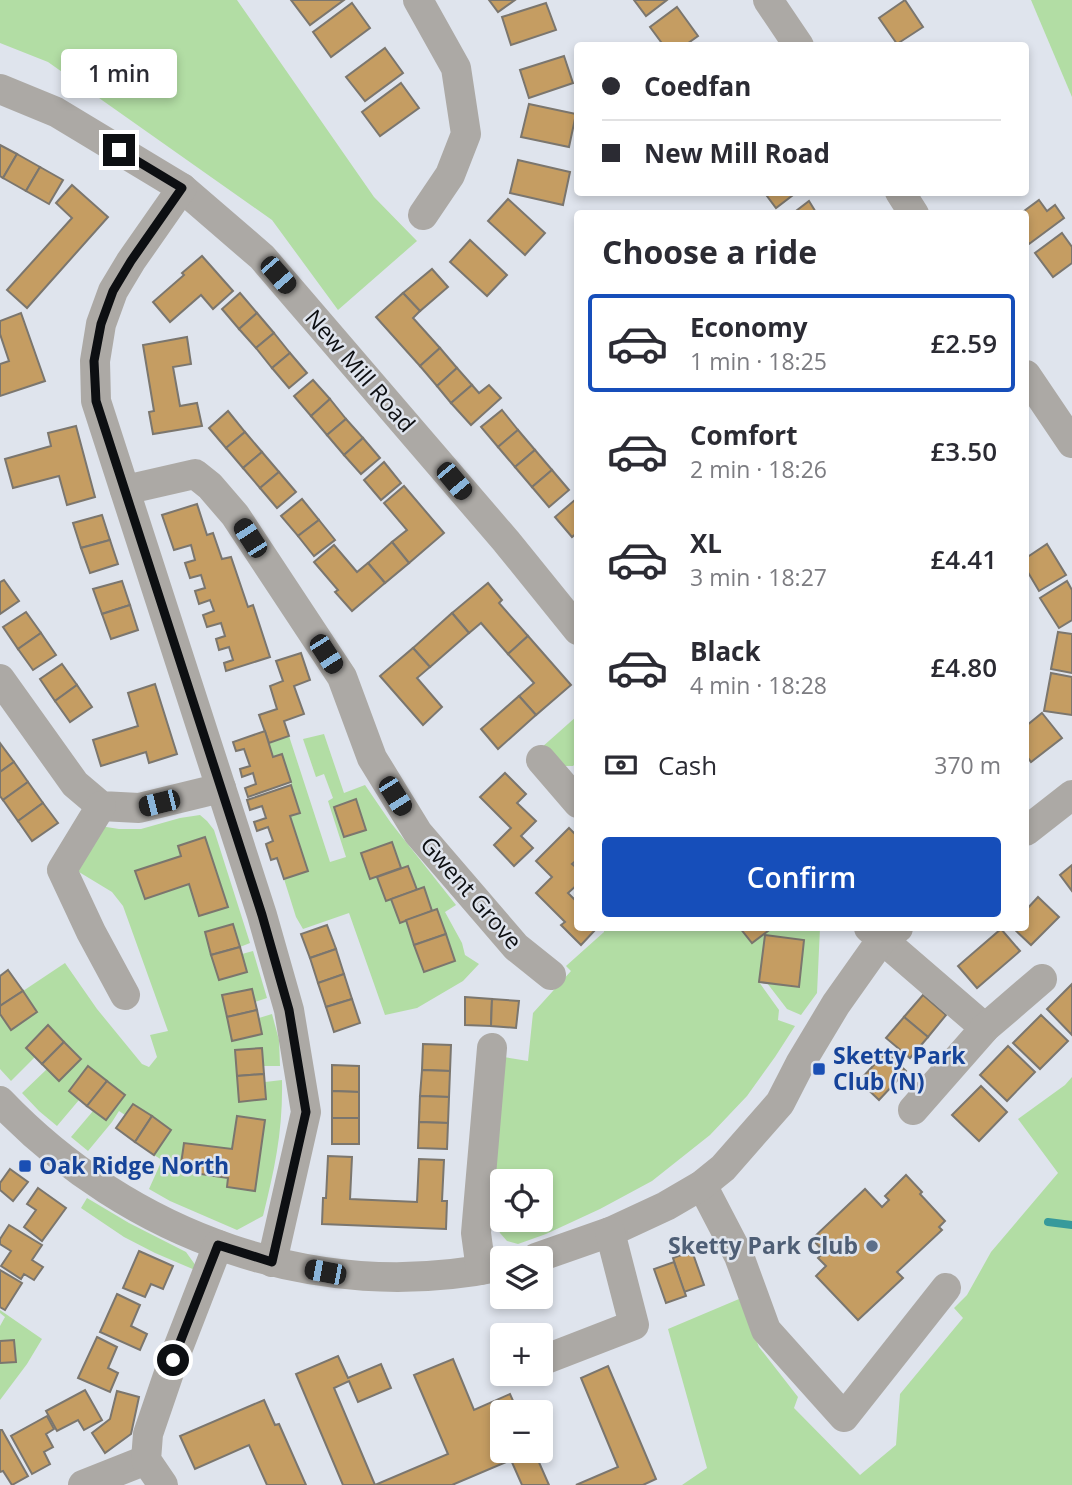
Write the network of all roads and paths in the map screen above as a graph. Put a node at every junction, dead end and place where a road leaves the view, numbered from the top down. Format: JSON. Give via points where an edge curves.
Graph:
{"nodes":[{"id":1,"x":418,"y":0,"type":"edge"},
{"id":2,"x":768,"y":0,"type":"edge"},
{"id":3,"x":796,"y":42,"type":"edge"},
{"id":4,"x":0,"y":89,"type":"edge"},
{"id":5,"x":182,"y":188,"type":"junction"},
{"id":6,"x":423,"y":215,"type":"dead end"},
{"id":7,"x":1029,"y":379,"type":"edge"},
{"id":8,"x":1072,"y":443,"type":"edge"},
{"id":9,"x":125,"y":490,"type":"junction"},
{"id":10,"x":574,"y":625,"type":"edge"},
{"id":11,"x":0,"y":679,"type":"edge"},
{"id":12,"x":541,"y":760,"type":"dead end"},
{"id":13,"x":221,"y":788,"type":"junction"},
{"id":14,"x":1072,"y":795,"type":"edge"},
{"id":15,"x":574,"y":798,"type":"edge"},
{"id":16,"x":101,"y":806,"type":"junction"},
{"id":17,"x":1029,"y":829,"type":"edge"},
{"id":18,"x":883,"y":931,"type":"edge"},
{"id":19,"x":551,"y":975,"type":"dead end"},
{"id":20,"x":1042,"y":979,"type":"dead end"},
{"id":21,"x":125,"y":995,"type":"dead end"},
{"id":22,"x":985,"y":1028,"type":"junction"},
{"id":23,"x":492,"y":1048,"type":"dead end"},
{"id":24,"x":0,"y":1101,"type":"edge"},
{"id":25,"x":913,"y":1110,"type":"dead end"},
{"id":26,"x":702,"y":1185,"type":"junction"},
{"id":27,"x":610,"y":1232,"type":"junction"},
{"id":28,"x":218,"y":1245,"type":"junction"},
{"id":29,"x":553,"y":1252,"type":"edge"},
{"id":30,"x":272,"y":1262,"type":"junction"},
{"id":31,"x":490,"y":1266,"type":"edge"},
{"id":32,"x":490,"y":1268,"type":"edge"},
{"id":33,"x":946,"y":1288,"type":"dead end"},
{"id":34,"x":553,"y":1356,"type":"edge"},
{"id":35,"x":146,"y":1460,"type":"junction"},
{"id":36,"x":83,"y":1485,"type":"edge"},
{"id":37,"x":163,"y":1485,"type":"edge"}],
"edges":[{"from":1,"to":6,"type":"street","via":[[456,68],[466,134],[450,175]]},
{"from":2,"to":3,"type":"street"},
{"from":4,"to":5,"type":"street","name":"New Mill Road","via":[[56,112]]},
{"from":5,"to":9,"type":"street","via":[[113,291],[94,361],[96,401]]},
{"from":5,"to":10,"type":"street","name":"New Mill Road","via":[[262,257]]},
{"from":7,"to":8,"type":"street"},
{"from":9,"to":13,"type":"street"},
{"from":9,"to":19,"type":"street","name":"Gwent Grove","via":[[195,474],[210,486],[235,515],[342,677],[372,758],[418,833],[516,947]]},
{"from":11,"to":16,"type":"street","via":[[75,784]]},
{"from":12,"to":15,"type":"street"},
{"from":13,"to":16,"type":"street","via":[[139,808]]},
{"from":13,"to":30,"type":"street","via":[[289,1010],[306,1112]]},
{"from":14,"to":17,"type":"street"},
{"from":16,"to":21,"type":"street","via":[[62,870]]},
{"from":18,"to":22,"type":"street"},
{"from":18,"to":26,"type":"street","via":[[780,1103]]},
{"from":20,"to":22,"type":"street"},
{"from":22,"to":25,"type":"street"},
{"from":23,"to":31,"type":"street","via":[[476,1233]]},
{"from":24,"to":28,"type":"street","via":[[103,1188],[150,1216]]},
{"from":26,"to":27,"type":"street"},
{"from":26,"to":33,"type":"street","via":[[739,1256],[766,1330],[844,1417]]},
{"from":27,"to":29,"type":"street"},
{"from":27,"to":34,"type":"street","via":[[634,1325]]},
{"from":28,"to":30,"type":"street"},
{"from":28,"to":35,"type":"street","via":[[152,1422]]},
{"from":30,"to":32,"type":"street","via":[[376,1278]]},
{"from":35,"to":36,"type":"street"},
{"from":35,"to":37,"type":"street"}]}
